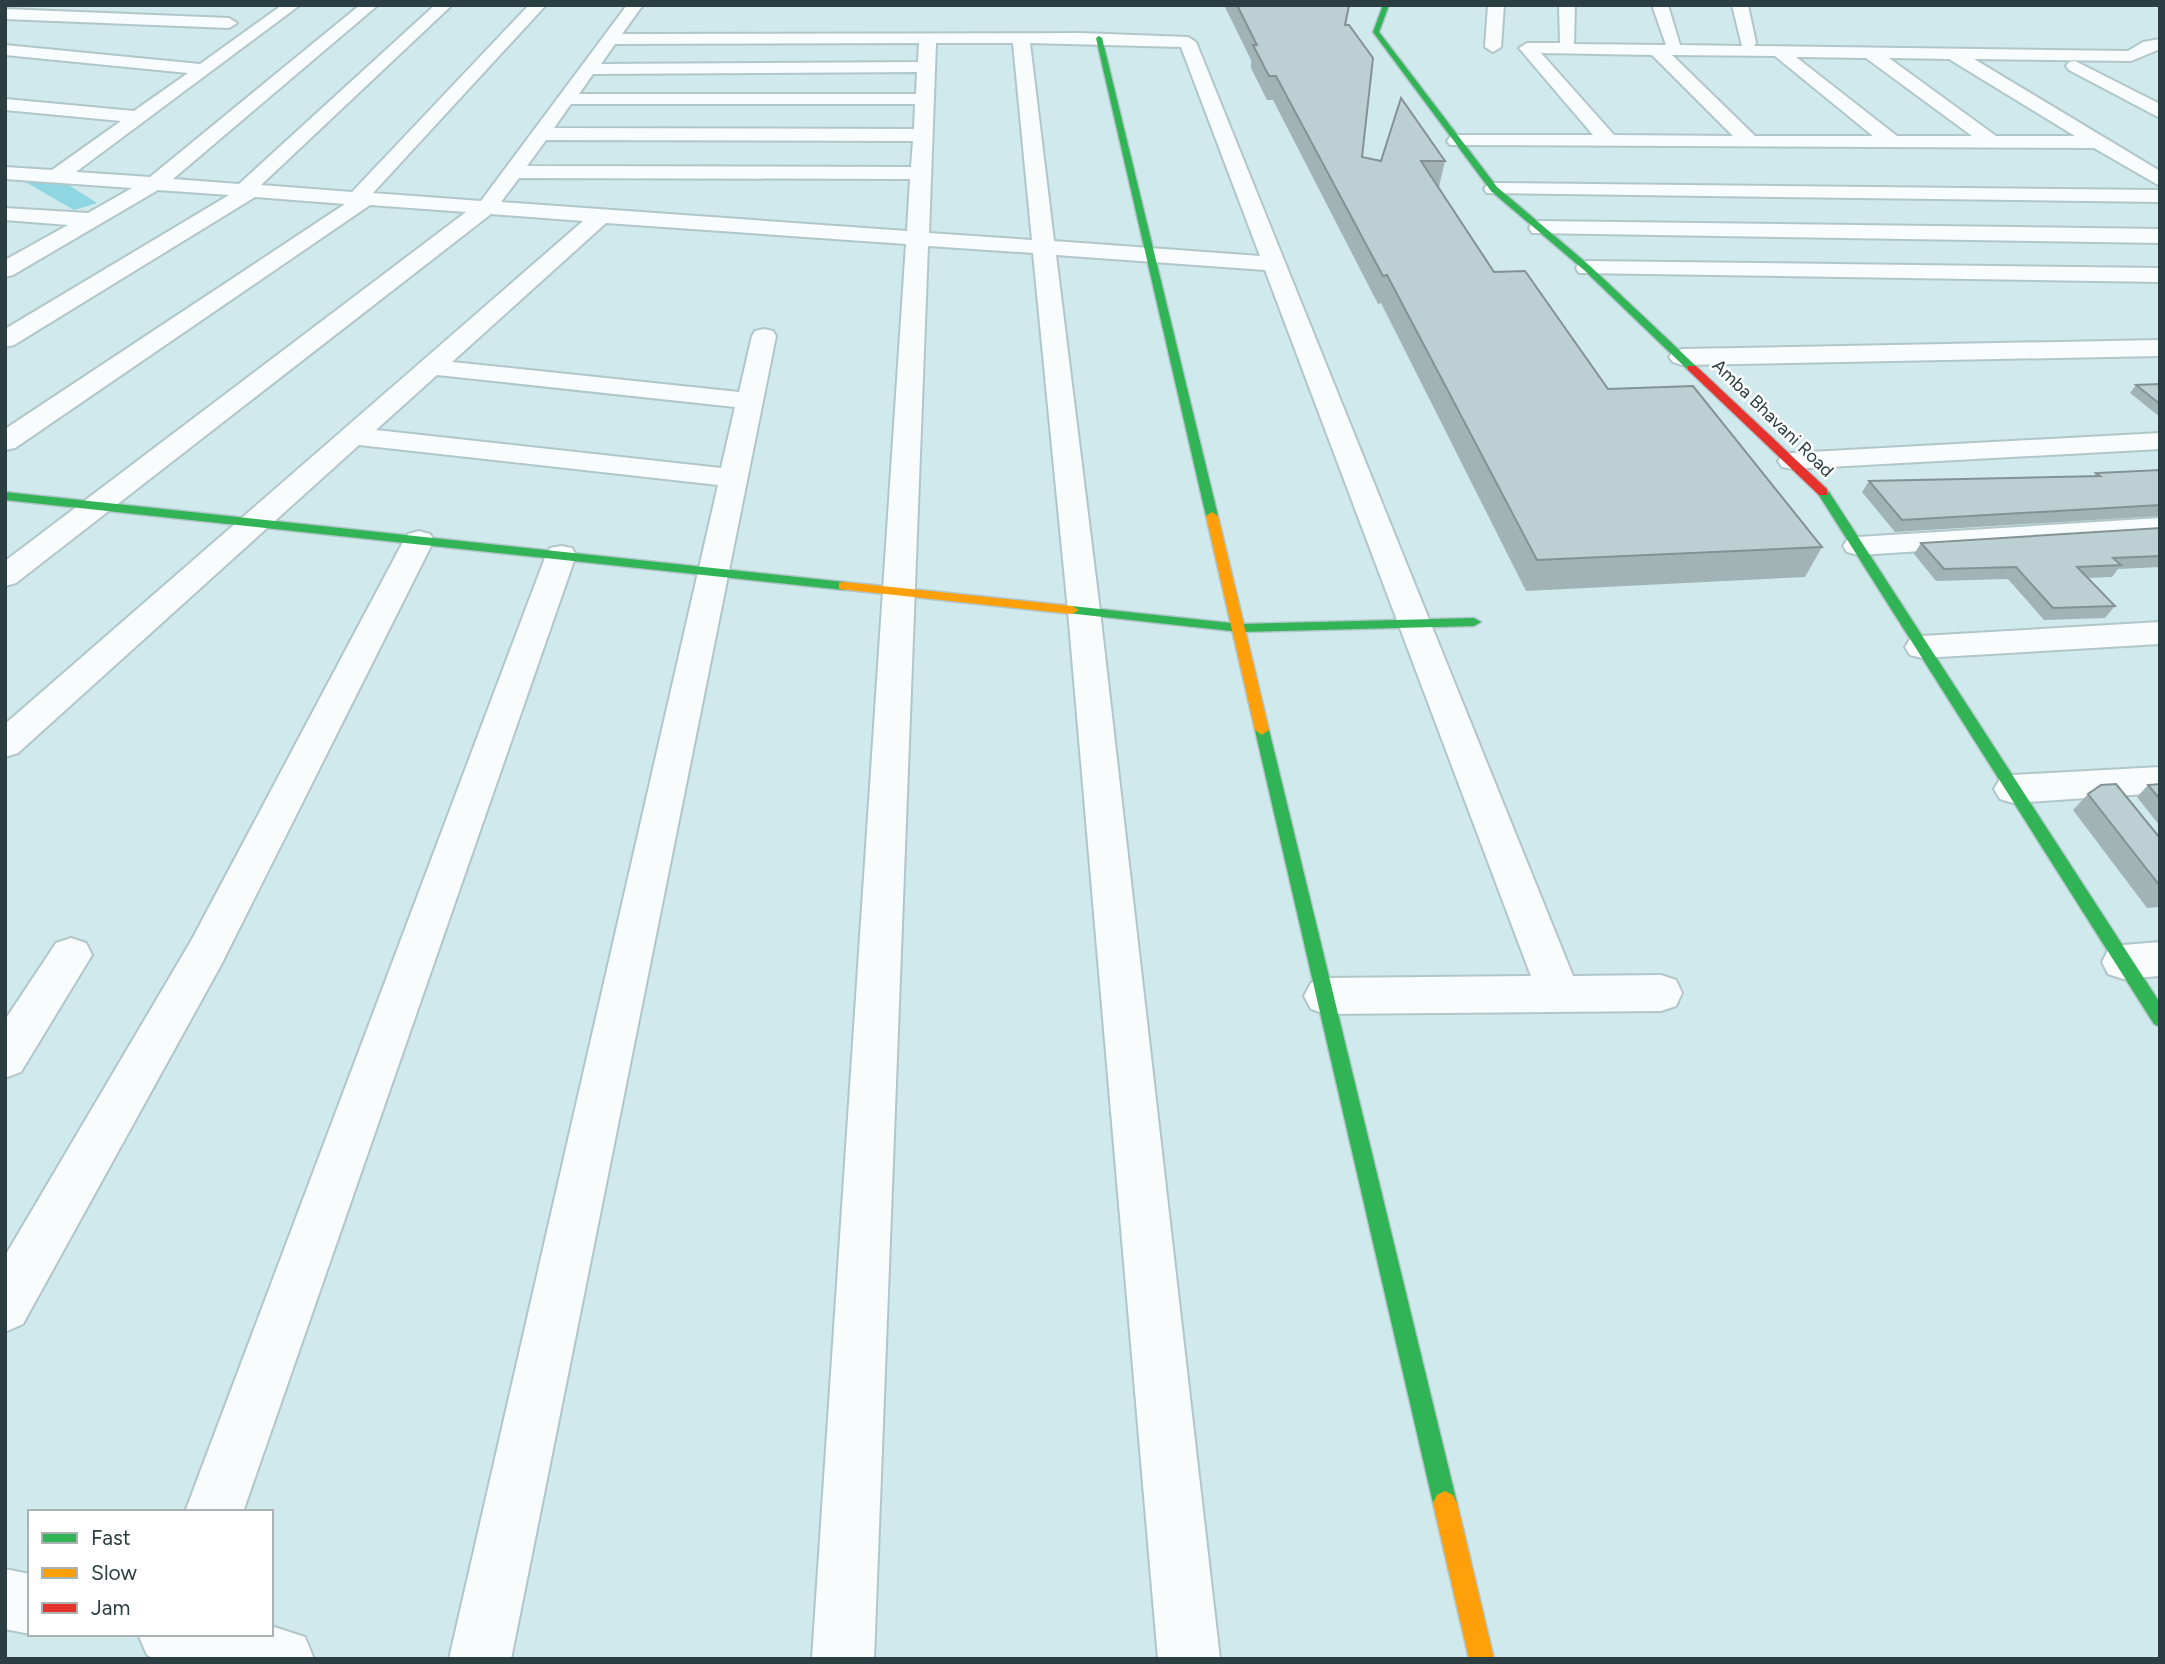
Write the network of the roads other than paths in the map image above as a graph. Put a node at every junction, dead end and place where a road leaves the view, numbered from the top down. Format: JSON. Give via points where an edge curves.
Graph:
{"nodes":[{"id":1,"x":98,"y":5,"type":"edge"},
{"id":2,"x":292,"y":5,"type":"edge"},
{"id":3,"x":370,"y":5,"type":"edge"},
{"id":4,"x":444,"y":5,"type":"edge"},
{"id":5,"x":538,"y":5,"type":"edge"},
{"id":6,"x":635,"y":5,"type":"edge"},
{"id":7,"x":1387,"y":5,"type":"edge"},
{"id":8,"x":1496,"y":5,"type":"edge"},
{"id":9,"x":1567,"y":5,"type":"edge"},
{"id":10,"x":1660,"y":5,"type":"edge"},
{"id":11,"x":1740,"y":5,"type":"edge"},
{"id":12,"x":5,"y":14,"type":"edge"},
{"id":13,"x":71,"y":17,"type":"junction"},
{"id":14,"x":229,"y":23,"type":"dead end"},
{"id":15,"x":1751,"y":33,"type":"dead end"},
{"id":16,"x":1021,"y":38,"type":"junction"},
{"id":17,"x":1099,"y":38,"type":"junction"},
{"id":18,"x":612,"y":39,"type":"junction"},
{"id":19,"x":1567,"y":42,"type":"dead end"},
{"id":20,"x":2160,"y":44,"type":"edge"},
{"id":21,"x":1493,"y":47,"type":"dead end"},
{"id":22,"x":1665,"y":47,"type":"junction"},
{"id":23,"x":5,"y":50,"type":"edge"},
{"id":24,"x":1780,"y":52,"type":"junction"},
{"id":25,"x":1871,"y":53,"type":"junction"},
{"id":26,"x":1953,"y":54,"type":"junction"},
{"id":27,"x":2076,"y":65,"type":"dead end"},
{"id":28,"x":203,"y":69,"type":"junction"},
{"id":29,"x":589,"y":69,"type":"junction"},
{"id":30,"x":926,"y":85,"type":"junction"},
{"id":31,"x":147,"y":89,"type":"dead end"},
{"id":32,"x":173,"y":91,"type":"junction"},
{"id":33,"x":567,"y":99,"type":"junction"},
{"id":34,"x":5,"y":104,"type":"edge"},
{"id":35,"x":2160,"y":112,"type":"edge"},
{"id":36,"x":138,"y":117,"type":"junction"},
{"id":37,"x":541,"y":134,"type":"junction"},
{"id":38,"x":1457,"y":141,"type":"junction"},
{"id":39,"x":1608,"y":141,"type":"junction"},
{"id":40,"x":1749,"y":141,"type":"junction"},
{"id":41,"x":1891,"y":141,"type":"junction"},
{"id":42,"x":1992,"y":142,"type":"junction"},
{"id":43,"x":2098,"y":142,"type":"junction"},
{"id":44,"x":513,"y":172,"type":"junction"},
{"id":45,"x":5,"y":173,"type":"edge"},
{"id":46,"x":921,"y":173,"type":"junction"},
{"id":47,"x":57,"y":176,"type":"junction"},
{"id":48,"x":2160,"y":180,"type":"edge"},
{"id":49,"x":156,"y":183,"type":"junction"},
{"id":50,"x":1494,"y":189,"type":"junction"},
{"id":51,"x":248,"y":190,"type":"junction"},
{"id":52,"x":2160,"y":196,"type":"edge"},
{"id":53,"x":361,"y":198,"type":"junction"},
{"id":54,"x":487,"y":207,"type":"junction"},
{"id":55,"x":5,"y":214,"type":"edge"},
{"id":56,"x":601,"y":216,"type":"junction"},
{"id":57,"x":92,"y":220,"type":"junction"},
{"id":58,"x":1540,"y":228,"type":"junction"},
{"id":59,"x":2160,"y":236,"type":"edge"},
{"id":60,"x":918,"y":238,"type":"junction"},
{"id":61,"x":1044,"y":248,"type":"junction"},
{"id":62,"x":1151,"y":255,"type":"junction"},
{"id":63,"x":1275,"y":264,"type":"junction"},
{"id":64,"x":1587,"y":268,"type":"junction"},
{"id":65,"x":5,"y":270,"type":"edge"},
{"id":66,"x":2160,"y":275,"type":"edge"},
{"id":67,"x":764,"y":336,"type":"dead end"},
{"id":68,"x":5,"y":340,"type":"edge"},
{"id":69,"x":2160,"y":348,"type":"edge"},
{"id":70,"x":1682,"y":357,"type":"junction"},
{"id":71,"x":430,"y":367,"type":"junction"},
{"id":72,"x":750,"y":401,"type":"junction"},
{"id":73,"x":352,"y":436,"type":"junction"},
{"id":74,"x":2160,"y":440,"type":"edge"},
{"id":75,"x":5,"y":442,"type":"edge"},
{"id":76,"x":1792,"y":461,"type":"junction"},
{"id":77,"x":733,"y":478,"type":"junction"},
{"id":78,"x":5,"y":496,"type":"edge"},
{"id":79,"x":96,"y":506,"type":"junction"},
{"id":80,"x":255,"y":522,"type":"junction"},
{"id":81,"x":2160,"y":527,"type":"edge"},
{"id":82,"x":419,"y":540,"type":"junction"},
{"id":83,"x":1858,"y":546,"type":"junction"},
{"id":84,"x":561,"y":555,"type":"junction"},
{"id":85,"x":713,"y":571,"type":"junction"},
{"id":86,"x":5,"y":576,"type":"edge"},
{"id":87,"x":900,"y":592,"type":"junction"},
{"id":88,"x":1084,"y":611,"type":"junction"},
{"id":89,"x":1474,"y":622,"type":"dead end"},
{"id":90,"x":1415,"y":624,"type":"junction"},
{"id":91,"x":1240,"y":628,"type":"junction"},
{"id":92,"x":2160,"y":633,"type":"edge"},
{"id":93,"x":1922,"y":647,"type":"junction"},
{"id":94,"x":5,"y":744,"type":"edge"},
{"id":95,"x":2160,"y":780,"type":"edge"},
{"id":96,"x":2014,"y":789,"type":"junction"},
{"id":97,"x":71,"y":954,"type":"dead end"},
{"id":98,"x":2141,"y":960,"type":"edge"},
{"id":99,"x":1661,"y":993,"type":"dead end"},
{"id":100,"x":1559,"y":994,"type":"junction"},
{"id":101,"x":1326,"y":996,"type":"junction"},
{"id":102,"x":2160,"y":1019,"type":"edge"},
{"id":103,"x":5,"y":1058,"type":"edge"},
{"id":104,"x":5,"y":1306,"type":"edge"},
{"id":105,"x":215,"y":1510,"type":"edge"},
{"id":106,"x":5,"y":1599,"type":"edge"},
{"id":107,"x":28,"y":1604,"type":"edge"},
{"id":108,"x":178,"y":1636,"type":"edge"},
{"id":109,"x":283,"y":1659,"type":"edge"},
{"id":110,"x":480,"y":1659,"type":"edge"},
{"id":111,"x":844,"y":1659,"type":"edge"},
{"id":112,"x":1189,"y":1659,"type":"edge"},
{"id":113,"x":1482,"y":1659,"type":"edge"}],
"edges":[{"from":1,"to":13,"type":"street"},
{"from":2,"to":28,"type":"street"},
{"from":3,"to":49,"type":"street"},
{"from":4,"to":51,"type":"street"},
{"from":5,"to":53,"type":"street"},
{"from":6,"to":18,"type":"street"},
{"from":7,"to":38,"type":"street","name":"Amba Bhavani Road","via":[[1376,32]]},
{"from":8,"to":21,"type":"street"},
{"from":9,"to":19,"type":"street"},
{"from":10,"to":22,"type":"street"},
{"from":11,"to":15,"type":"street"},
{"from":12,"to":13,"type":"street"},
{"from":13,"to":14,"type":"street"},
{"from":16,"to":17,"type":"street"},
{"from":16,"to":30,"type":"street"},
{"from":16,"to":61,"type":"street"},
{"from":17,"to":62,"type":"street"},
{"from":17,"to":63,"type":"street","via":[[1188,41]]},
{"from":18,"to":29,"type":"street"},
{"from":18,"to":30,"type":"street"},
{"from":20,"to":26,"type":"street","via":[[2131,56]]},
{"from":22,"to":24,"type":"street"},
{"from":22,"to":39,"type":"street","via":[[1527,48]]},
{"from":22,"to":40,"type":"street"},
{"from":23,"to":28,"type":"street"},
{"from":24,"to":25,"type":"street"},
{"from":24,"to":41,"type":"street"},
{"from":25,"to":26,"type":"street"},
{"from":25,"to":42,"type":"street"},
{"from":26,"to":43,"type":"street"},
{"from":27,"to":35,"type":"street"},
{"from":28,"to":32,"type":"street"},
{"from":29,"to":30,"type":"street"},
{"from":29,"to":33,"type":"street"},
{"from":30,"to":33,"type":"street"},
{"from":30,"to":37,"type":"street"},
{"from":30,"to":46,"type":"street"},
{"from":31,"to":32,"type":"street"},
{"from":32,"to":36,"type":"street"},
{"from":33,"to":37,"type":"street"},
{"from":34,"to":36,"type":"street"},
{"from":36,"to":47,"type":"street"},
{"from":37,"to":44,"type":"street"},
{"from":38,"to":39,"type":"street"},
{"from":38,"to":50,"type":"street","name":"Amba Bhavani Road"},
{"from":39,"to":40,"type":"street"},
{"from":40,"to":41,"type":"street"},
{"from":41,"to":42,"type":"street"},
{"from":42,"to":43,"type":"street"},
{"from":43,"to":48,"type":"street"},
{"from":44,"to":46,"type":"street"},
{"from":44,"to":54,"type":"street"},
{"from":45,"to":47,"type":"street"},
{"from":46,"to":60,"type":"street"},
{"from":47,"to":49,"type":"street"},
{"from":49,"to":51,"type":"street"},
{"from":49,"to":57,"type":"street"},
{"from":50,"to":52,"type":"street"},
{"from":50,"to":58,"type":"street","name":"Amba Bhavani Road"},
{"from":51,"to":53,"type":"street"},
{"from":51,"to":68,"type":"street"},
{"from":53,"to":54,"type":"street"},
{"from":53,"to":75,"type":"street"},
{"from":54,"to":56,"type":"street"},
{"from":54,"to":79,"type":"street"},
{"from":55,"to":57,"type":"street"},
{"from":56,"to":60,"type":"street"},
{"from":56,"to":71,"type":"street"},
{"from":57,"to":65,"type":"street"},
{"from":58,"to":59,"type":"street"},
{"from":58,"to":64,"type":"street","name":"Amba Bhavani Road"},
{"from":60,"to":61,"type":"street"},
{"from":60,"to":87,"type":"street"},
{"from":61,"to":62,"type":"street"},
{"from":61,"to":88,"type":"street"},
{"from":62,"to":63,"type":"street"},
{"from":62,"to":91,"type":"street"},
{"from":63,"to":90,"type":"street"},
{"from":64,"to":66,"type":"street"},
{"from":64,"to":70,"type":"street","name":"Amba Bhavani Road"},
{"from":67,"to":72,"type":"street"},
{"from":69,"to":70,"type":"street"},
{"from":70,"to":76,"type":"street","name":"Amba Bhavani Road"},
{"from":71,"to":72,"type":"street"},
{"from":71,"to":73,"type":"street"},
{"from":72,"to":77,"type":"street"},
{"from":73,"to":77,"type":"street"},
{"from":73,"to":80,"type":"street"},
{"from":74,"to":76,"type":"street"},
{"from":76,"to":83,"type":"street","name":"Amba Bhavani Road","via":[[1826,495]]},
{"from":77,"to":85,"type":"street"},
{"from":78,"to":79,"type":"street"},
{"from":79,"to":80,"type":"street"},
{"from":79,"to":86,"type":"street"},
{"from":80,"to":82,"type":"street"},
{"from":80,"to":94,"type":"street"},
{"from":81,"to":83,"type":"street"},
{"from":82,"to":84,"type":"street"},
{"from":82,"to":104,"type":"street","via":[[206,953]]},
{"from":83,"to":93,"type":"street","name":"Amba Bhavani Road"},
{"from":84,"to":85,"type":"street"},
{"from":84,"to":105,"type":"street"},
{"from":85,"to":87,"type":"street"},
{"from":85,"to":110,"type":"street"},
{"from":87,"to":88,"type":"street"},
{"from":87,"to":111,"type":"street"},
{"from":88,"to":91,"type":"street"},
{"from":88,"to":112,"type":"street"},
{"from":89,"to":90,"type":"street"},
{"from":90,"to":91,"type":"street"},
{"from":90,"to":100,"type":"street"},
{"from":91,"to":101,"type":"street"},
{"from":92,"to":93,"type":"street"},
{"from":93,"to":96,"type":"street","name":"Amba Bhavani Road"},
{"from":95,"to":96,"type":"street"},
{"from":96,"to":98,"type":"street","name":"Amba Bhavani Road"},
{"from":97,"to":103,"type":"street"},
{"from":98,"to":102,"type":"street","name":"Amba Bhavani Road"},
{"from":99,"to":100,"type":"street"},
{"from":100,"to":101,"type":"street"},
{"from":101,"to":113,"type":"street"},
{"from":106,"to":107,"type":"street"},
{"from":108,"to":109,"type":"street"}]}
